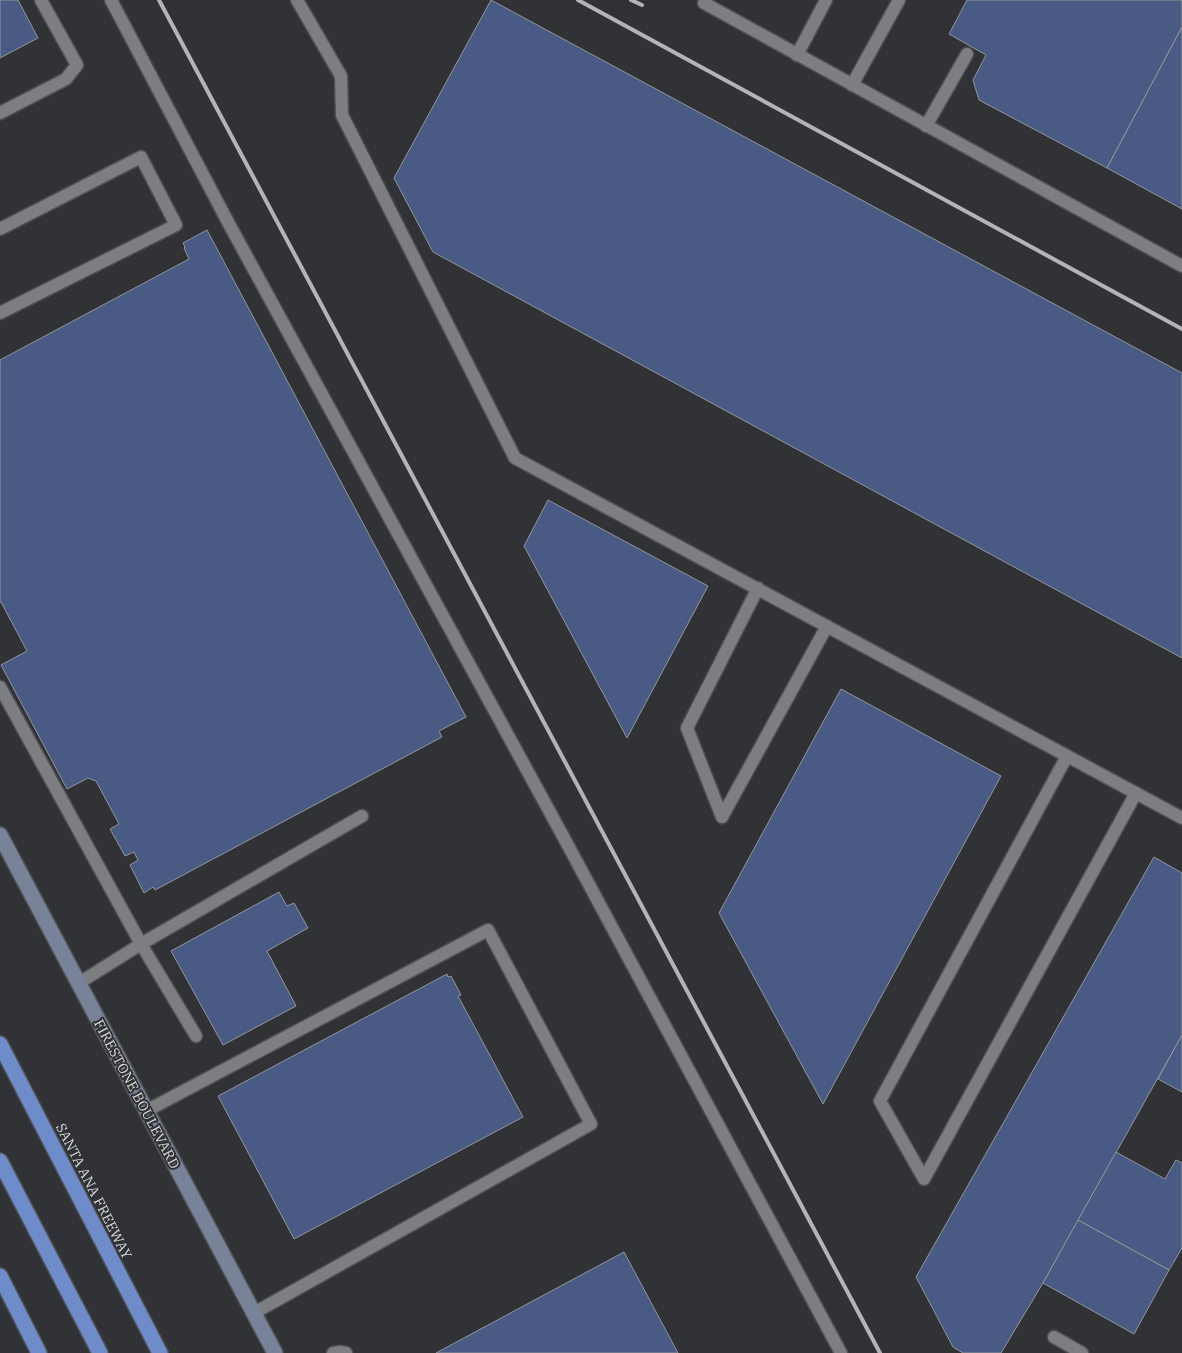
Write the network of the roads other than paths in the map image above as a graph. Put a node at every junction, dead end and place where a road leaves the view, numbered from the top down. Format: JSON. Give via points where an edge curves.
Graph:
{"nodes":[{"id":1,"x":41,"y":0,"type":"edge"},
{"id":2,"x":111,"y":0,"type":"edge"},
{"id":3,"x":298,"y":0,"type":"edge"},
{"id":4,"x":826,"y":0,"type":"edge"},
{"id":5,"x":898,"y":0,"type":"edge"},
{"id":6,"x":704,"y":4,"type":"dead end"},
{"id":7,"x":797,"y":54,"type":"junction"},
{"id":8,"x":966,"y":54,"type":"dead end"},
{"id":9,"x":852,"y":85,"type":"junction"},
{"id":10,"x":0,"y":112,"type":"edge"},
{"id":11,"x":926,"y":126,"type":"junction"},
{"id":12,"x":0,"y":229,"type":"edge"},
{"id":13,"x":1182,"y":266,"type":"edge"},
{"id":14,"x":0,"y":313,"type":"edge"},
{"id":15,"x":758,"y":588,"type":"junction"},
{"id":16,"x":827,"y":626,"type":"junction"},
{"id":17,"x":0,"y":687,"type":"edge"},
{"id":18,"x":1067,"y":756,"type":"junction"},
{"id":19,"x":1136,"y":793,"type":"junction"},
{"id":20,"x":362,"y":816,"type":"dead end"},
{"id":21,"x":1182,"y":818,"type":"edge"},
{"id":22,"x":0,"y":835,"type":"edge"},
{"id":23,"x":141,"y":944,"type":"junction"},
{"id":24,"x":79,"y":984,"type":"junction"},
{"id":25,"x":196,"y":1036,"type":"dead end"},
{"id":26,"x":0,"y":1044,"type":"edge"},
{"id":27,"x":146,"y":1111,"type":"junction"},
{"id":28,"x":0,"y":1161,"type":"edge"},
{"id":29,"x":0,"y":1276,"type":"edge"},
{"id":30,"x":254,"y":1313,"type":"junction"},
{"id":31,"x":1054,"y":1337,"type":"dead end"},
{"id":32,"x":39,"y":1353,"type":"edge"},
{"id":33,"x":100,"y":1353,"type":"edge"},
{"id":34,"x":160,"y":1353,"type":"edge"},
{"id":35,"x":275,"y":1353,"type":"edge"},
{"id":36,"x":333,"y":1353,"type":"edge"},
{"id":37,"x":346,"y":1353,"type":"edge"},
{"id":38,"x":841,"y":1353,"type":"edge"},
{"id":39,"x":1082,"y":1353,"type":"edge"}],
"edges":[{"from":1,"to":10,"type":"lane","via":[[77,65],[66,79]]},
{"from":2,"to":38,"type":"lane","via":[[229,224]]},
{"from":3,"to":15,"type":"lane","via":[[341,76],[342,115],[515,458]]},
{"from":4,"to":7,"type":"lane"},
{"from":5,"to":9,"type":"lane"},
{"from":6,"to":7,"type":"lane"},
{"from":7,"to":9,"type":"lane"},
{"from":8,"to":11,"type":"lane"},
{"from":9,"to":11,"type":"lane"},
{"from":11,"to":13,"type":"lane"},
{"from":12,"to":14,"type":"lane","via":[[141,157],[176,225]]},
{"from":15,"to":16,"type":"lane"},
{"from":15,"to":16,"type":"lane","via":[[687,728],[722,817]]},
{"from":16,"to":18,"type":"lane"},
{"from":17,"to":23,"type":"lane"},
{"from":18,"to":19,"type":"lane"},
{"from":18,"to":19,"type":"lane","via":[[880,1100],[924,1179]]},
{"from":19,"to":21,"type":"lane"},
{"from":20,"to":23,"type":"lane"},
{"from":22,"to":24,"type":"street","name":"FIRESTONE BOULEVARD"},
{"from":23,"to":24,"type":"lane"},
{"from":23,"to":25,"type":"lane"},
{"from":24,"to":27,"type":"street","name":"FIRESTONE BOULEVARD"},
{"from":26,"to":34,"type":"highway","name":"SANTA ANA FREEWAY"},
{"from":27,"to":30,"type":"street","name":"FIRESTONE BOULEVARD"},
{"from":27,"to":30,"type":"lane","via":[[488,930],[587,1115],[591,1124]]},
{"from":28,"to":33,"type":"highway"},
{"from":29,"to":32,"type":"highway"},
{"from":30,"to":35,"type":"street","name":"FIRESTONE BOULEVARD"},
{"from":31,"to":39,"type":"lane"},
{"from":36,"to":37,"type":"lane"}]}
